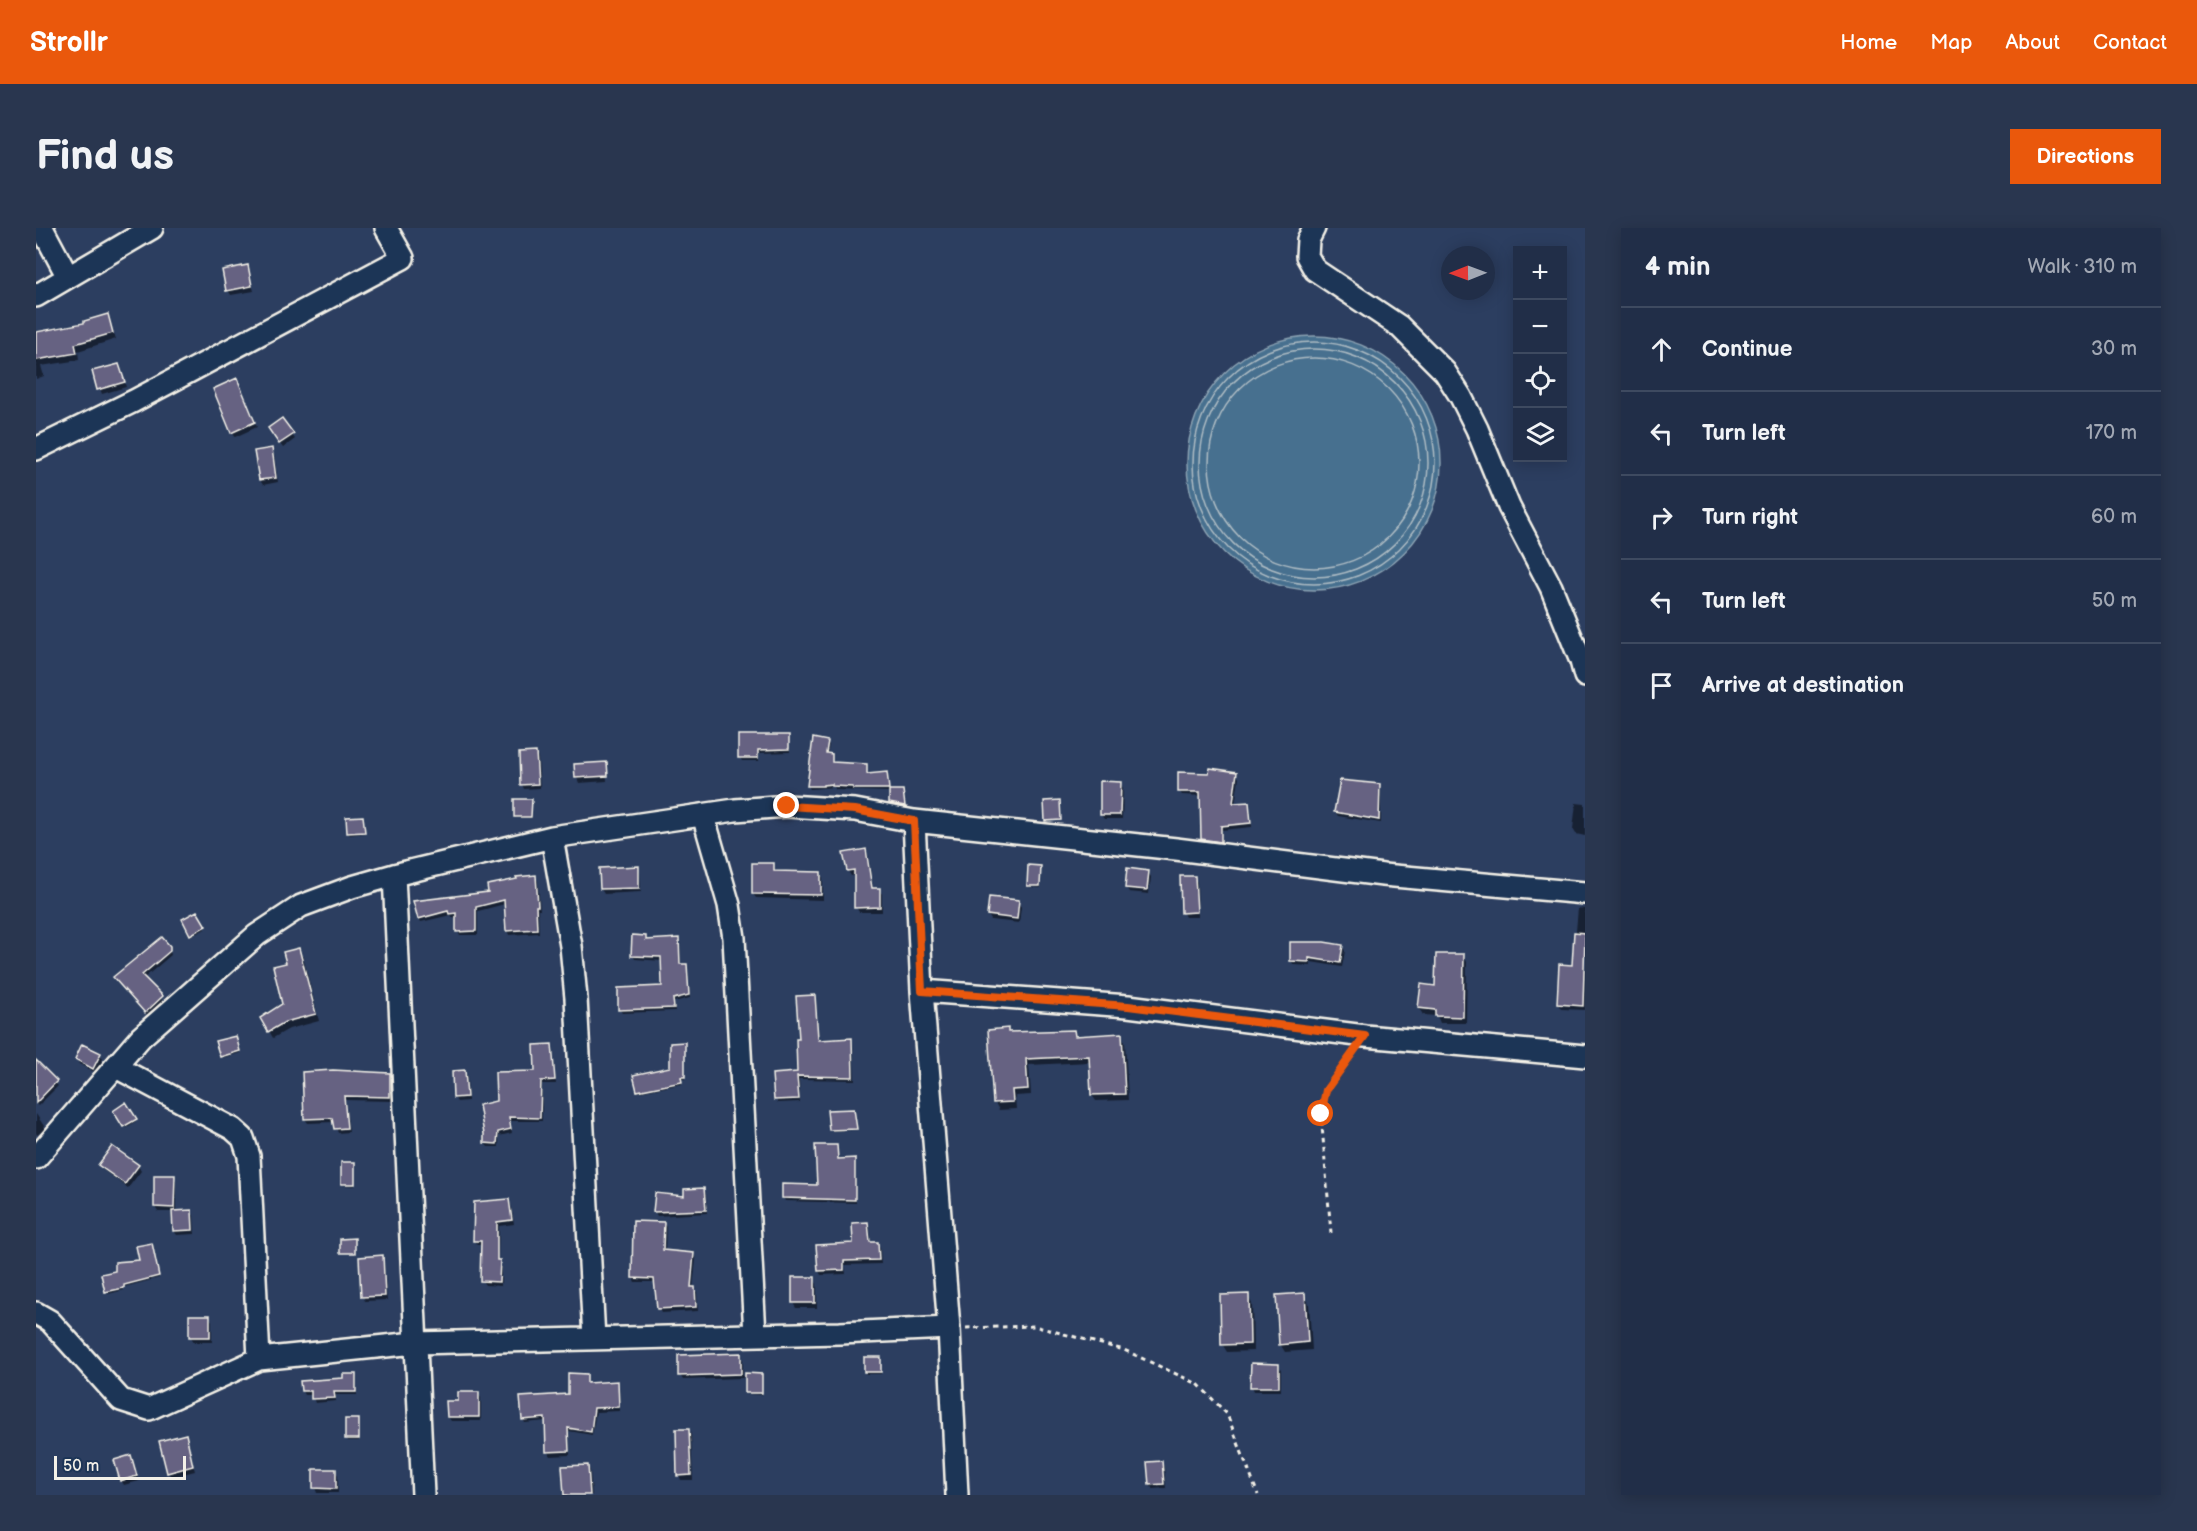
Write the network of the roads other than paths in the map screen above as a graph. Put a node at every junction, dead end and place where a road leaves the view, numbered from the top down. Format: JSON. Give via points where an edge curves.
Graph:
{"nodes":[{"id":1,"x":42,"y":228,"type":"edge"},
{"id":2,"x":152,"y":228,"type":"edge"},
{"id":3,"x":386,"y":228,"type":"edge"},
{"id":4,"x":1314,"y":228,"type":"edge"},
{"id":5,"x":68,"y":277,"type":"junction"},
{"id":6,"x":36,"y":296,"type":"edge"},
{"id":7,"x":36,"y":449,"type":"edge"},
{"id":8,"x":1585,"y":676,"type":"edge"},
{"id":9,"x":702,"y":815,"type":"junction"},
{"id":10,"x":914,"y":821,"type":"junction"},
{"id":11,"x":552,"y":837,"type":"junction"},
{"id":12,"x":394,"y":875,"type":"junction"},
{"id":13,"x":1585,"y":893,"type":"edge"},
{"id":14,"x":922,"y":991,"type":"junction"},
{"id":15,"x":1585,"y":1056,"type":"edge"},
{"id":16,"x":116,"y":1067,"type":"junction"},
{"id":17,"x":36,"y":1158,"type":"edge"},
{"id":18,"x":36,"y":1312,"type":"edge"},
{"id":19,"x":950,"y":1328,"type":"junction"},
{"id":20,"x":755,"y":1335,"type":"junction"},
{"id":21,"x":594,"y":1339,"type":"junction"},
{"id":22,"x":415,"y":1343,"type":"junction"},
{"id":23,"x":259,"y":1359,"type":"junction"},
{"id":24,"x":423,"y":1495,"type":"edge"},
{"id":25,"x":957,"y":1495,"type":"edge"}],
"edges":[{"from":1,"to":5,"type":"street"},
{"from":2,"to":5,"type":"street"},
{"from":3,"to":7,"type":"street","via":[[403,258]]},
{"from":4,"to":8,"type":"street","via":[[1307,256],[1315,270],[1399,326],[1445,372],[1461,397],[1509,507],[1551,587]]},
{"from":5,"to":6,"type":"street"},
{"from":9,"to":10,"type":"street","via":[[787,806],[855,810]]},
{"from":9,"to":11,"type":"street"},
{"from":9,"to":20,"type":"street","via":[[729,905],[734,938]]},
{"from":10,"to":13,"type":"street"},
{"from":10,"to":14,"type":"street"},
{"from":11,"to":12,"type":"street"},
{"from":11,"to":21,"type":"street","via":[[576,998]]},
{"from":12,"to":16,"type":"street","via":[[301,906],[257,935],[141,1038]]},
{"from":12,"to":22,"type":"street"},
{"from":14,"to":15,"type":"street","via":[[1128,1006],[1365,1036]]},
{"from":14,"to":19,"type":"street"},
{"from":16,"to":17,"type":"street"},
{"from":16,"to":23,"type":"street","via":[[243,1138],[249,1156]]},
{"from":18,"to":23,"type":"street","via":[[50,1321],[122,1400],[149,1409]]},
{"from":19,"to":20,"type":"street"},
{"from":19,"to":25,"type":"street"},
{"from":20,"to":21,"type":"street"},
{"from":21,"to":22,"type":"street"},
{"from":22,"to":23,"type":"street"},
{"from":22,"to":24,"type":"street"}]}
